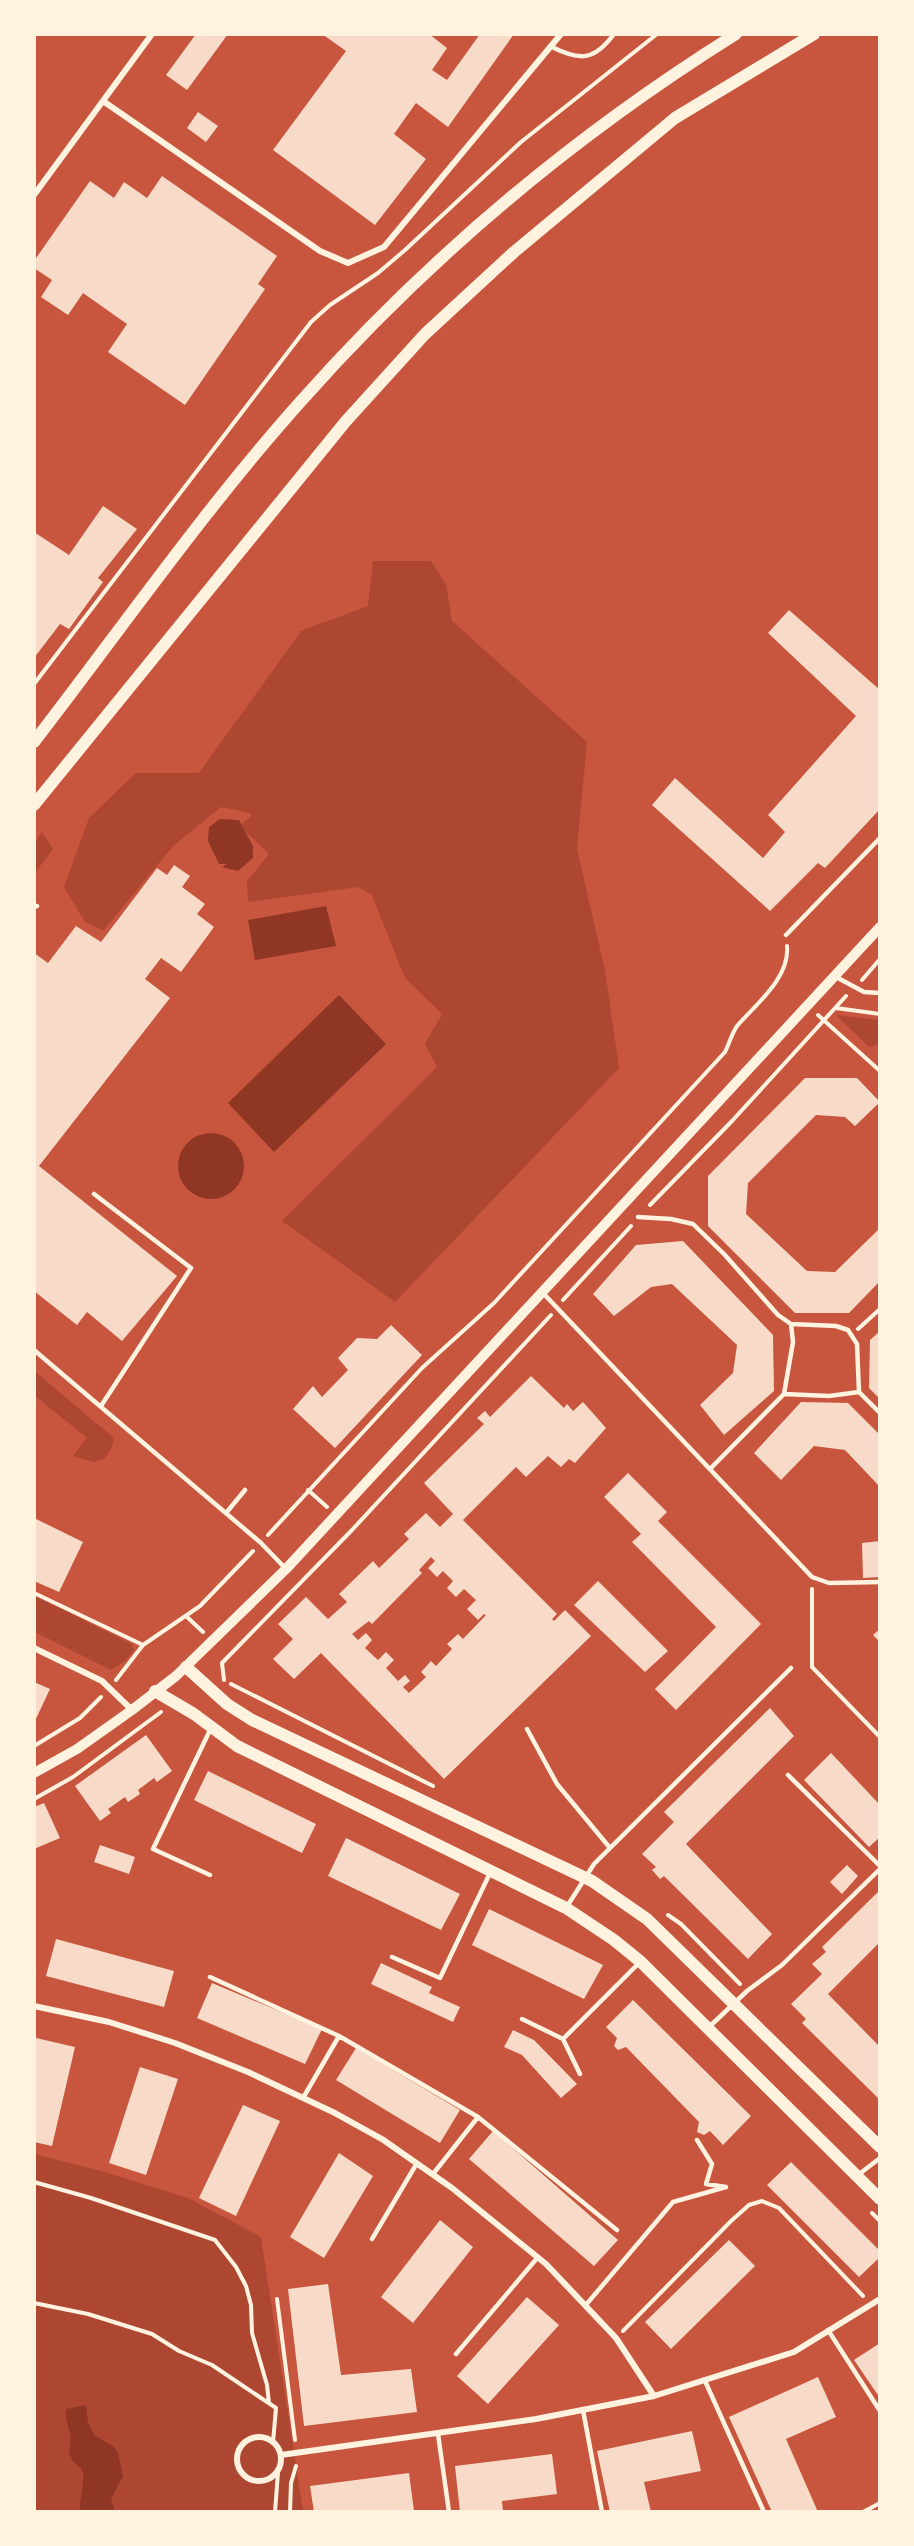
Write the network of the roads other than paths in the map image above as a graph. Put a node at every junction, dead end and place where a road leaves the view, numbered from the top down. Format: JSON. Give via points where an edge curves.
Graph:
{"nodes":[{"id":1,"x":152,"y":34,"type":"edge"},
{"id":2,"x":561,"y":34,"type":"edge"},
{"id":3,"x":614,"y":34,"type":"edge"},
{"id":4,"x":736,"y":34,"type":"edge"},
{"id":5,"x":814,"y":34,"type":"edge"},
{"id":6,"x":552,"y":47,"type":"junction"},
{"id":7,"x":103,"y":100,"type":"junction"},
{"id":8,"x":34,"y":195,"type":"edge"},
{"id":9,"x":34,"y":742,"type":"edge"},
{"id":10,"x":34,"y":805,"type":"edge"},
{"id":11,"x":879,"y":838,"type":"edge"},
{"id":12,"x":879,"y":927,"type":"edge"},
{"id":13,"x":786,"y":935,"type":"road end"},
{"id":14,"x":836,"y":977,"type":"junction"},
{"id":15,"x":879,"y":993,"type":"edge"},
{"id":16,"x":94,"y":1194,"type":"dead end"},
{"id":17,"x":638,"y":1217,"type":"road end"},
{"id":18,"x":543,"y":1293,"type":"junction"},
{"id":19,"x":790,"y":1324,"type":"junction"},
{"id":20,"x":34,"y":1350,"type":"edge"},
{"id":21,"x":859,"y":1392,"type":"junction"},
{"id":22,"x":784,"y":1394,"type":"junction"},
{"id":23,"x":101,"y":1406,"type":"junction"},
{"id":24,"x":879,"y":1413,"type":"edge"},
{"id":25,"x":710,"y":1469,"type":"junction"},
{"id":26,"x":245,"y":1490,"type":"dead end"},
{"id":27,"x":226,"y":1513,"type":"junction"},
{"id":28,"x":286,"y":1569,"type":"junction"},
{"id":29,"x":879,"y":1582,"type":"edge"},
{"id":30,"x":34,"y":1648,"type":"edge"},
{"id":31,"x":186,"y":1667,"type":"junction"},
{"id":32,"x":791,"y":1668,"type":"dead end"},
{"id":33,"x":155,"y":1691,"type":"junction"},
{"id":34,"x":132,"y":1710,"type":"junction"},
{"id":35,"x":211,"y":1728,"type":"junction"},
{"id":36,"x":527,"y":1729,"type":"dead end"},
{"id":37,"x":34,"y":1773,"type":"edge"},
{"id":38,"x":788,"y":1775,"type":"dead end"},
{"id":39,"x":610,"y":1848,"type":"junction"},
{"id":40,"x":879,"y":1868,"type":"edge"},
{"id":41,"x":491,"y":1870,"type":"junction"},
{"id":42,"x":210,"y":1875,"type":"dead end"},
{"id":43,"x":584,"y":1877,"type":"junction"},
{"id":44,"x":566,"y":1908,"type":"junction"},
{"id":45,"x":392,"y":1957,"type":"dead end"},
{"id":46,"x":641,"y":1962,"type":"junction"},
{"id":47,"x":210,"y":1977,"type":"dead end"},
{"id":48,"x":735,"y":2005,"type":"junction"},
{"id":49,"x":34,"y":2006,"type":"edge"},
{"id":50,"x":522,"y":2019,"type":"dead end"},
{"id":51,"x":708,"y":2029,"type":"junction"},
{"id":52,"x":339,"y":2036,"type":"junction"},
{"id":53,"x":563,"y":2039,"type":"junction"},
{"id":54,"x":580,"y":2074,"type":"dead end"},
{"id":55,"x":303,"y":2098,"type":"junction"},
{"id":56,"x":478,"y":2117,"type":"junction"},
{"id":57,"x":697,"y":2140,"type":"dead end"},
{"id":58,"x":879,"y":2147,"type":"edge"},
{"id":59,"x":879,"y":2158,"type":"edge"},
{"id":60,"x":417,"y":2163,"type":"junction"},
{"id":61,"x":433,"y":2174,"type":"junction"},
{"id":62,"x":856,"y":2176,"type":"junction"},
{"id":63,"x":879,"y":2199,"type":"edge"},
{"id":64,"x":617,"y":2230,"type":"dead end"},
{"id":65,"x":372,"y":2239,"type":"dead end"},
{"id":66,"x":538,"y":2257,"type":"junction"},
{"id":67,"x":879,"y":2299,"type":"edge"},
{"id":68,"x":585,"y":2306,"type":"junction"},
{"id":69,"x":828,"y":2330,"type":"junction"},
{"id":70,"x":456,"y":2354,"type":"dead end"},
{"id":71,"x":705,"y":2380,"type":"junction"},
{"id":72,"x":654,"y":2396,"type":"junction"},
{"id":73,"x":583,"y":2410,"type":"junction"},
{"id":74,"x":879,"y":2411,"type":"edge"},
{"id":75,"x":438,"y":2434,"type":"junction"},
{"id":76,"x":281,"y":2455,"type":"junction"},
{"id":77,"x":448,"y":2511,"type":"edge"},
{"id":78,"x":602,"y":2511,"type":"edge"},
{"id":79,"x":764,"y":2511,"type":"edge"}],
"edges":[{"from":1,"to":7,"type":"street"},
{"from":2,"to":6,"type":"street"},
{"from":3,"to":6,"type":"lane","via":[[604,47],[587,58]]},
{"from":4,"to":9,"type":"main road","via":[[628,105],[535,177],[467,233],[386,311],[301,401],[231,484]]},
{"from":5,"to":10,"type":"main road","via":[[675,118],[514,252],[424,334],[345,421]]},
{"from":6,"to":7,"type":"street","via":[[384,247],[348,263],[320,251]]},
{"from":7,"to":8,"type":"street"},
{"from":11,"to":13,"type":"lane"},
{"from":12,"to":14,"type":"street"},
{"from":14,"to":15,"type":"lane","via":[[864,992]]},
{"from":14,"to":18,"type":"street"},
{"from":16,"to":23,"type":"lane","via":[[191,1268]]},
{"from":17,"to":19,"type":"lane","via":[[693,1224]]},
{"from":18,"to":25,"type":"lane"},
{"from":18,"to":28,"type":"street"},
{"from":19,"to":21,"type":"lane","via":[[848,1330],[857,1344]]},
{"from":19,"to":22,"type":"lane","via":[[793,1342]]},
{"from":20,"to":23,"type":"lane"},
{"from":21,"to":22,"type":"lane","via":[[829,1396]]},
{"from":21,"to":24,"type":"lane"},
{"from":22,"to":25,"type":"lane"},
{"from":23,"to":27,"type":"lane"},
{"from":25,"to":29,"type":"lane","via":[[812,1576],[829,1583]]},
{"from":26,"to":27,"type":"lane"},
{"from":27,"to":28,"type":"lane"},
{"from":28,"to":31,"type":"street"},
{"from":30,"to":34,"type":"street","via":[[102,1681]]},
{"from":31,"to":33,"type":"street"},
{"from":31,"to":43,"type":"main road","via":[[252,1720]]},
{"from":32,"to":39,"type":"lane"},
{"from":33,"to":34,"type":"street"},
{"from":33,"to":35,"type":"main road"},
{"from":34,"to":37,"type":"street","via":[[77,1749]]},
{"from":35,"to":41,"type":"main road","via":[[237,1746]]},
{"from":35,"to":42,"type":"lane","via":[[153,1849]]},
{"from":36,"to":39,"type":"lane","via":[[557,1784]]},
{"from":38,"to":40,"type":"lane"},
{"from":39,"to":43,"type":"lane"},
{"from":40,"to":48,"type":"lane","via":[[782,1965]]},
{"from":41,"to":44,"type":"main road"},
{"from":41,"to":45,"type":"lane","via":[[440,1978]]},
{"from":43,"to":44,"type":"lane"},
{"from":43,"to":48,"type":"main road","via":[[647,1919]]},
{"from":44,"to":46,"type":"main road"},
{"from":46,"to":51,"type":"main road"},
{"from":46,"to":53,"type":"lane"},
{"from":47,"to":52,"type":"lane"},
{"from":48,"to":51,"type":"lane"},
{"from":48,"to":58,"type":"main road"},
{"from":49,"to":55,"type":"street","via":[[109,2022],[175,2043]]},
{"from":50,"to":53,"type":"lane"},
{"from":51,"to":62,"type":"main road"},
{"from":52,"to":55,"type":"lane"},
{"from":52,"to":56,"type":"lane"},
{"from":53,"to":54,"type":"lane"},
{"from":55,"to":60,"type":"street","via":[[382,2139]]},
{"from":56,"to":61,"type":"lane"},
{"from":56,"to":64,"type":"lane"},
{"from":57,"to":68,"type":"lane","via":[[712,2164],[706,2184],[726,2187],[672,2202]]},
{"from":59,"to":62,"type":"lane"},
{"from":60,"to":61,"type":"street"},
{"from":60,"to":65,"type":"lane"},
{"from":61,"to":66,"type":"street"},
{"from":62,"to":63,"type":"main road"},
{"from":66,"to":68,"type":"street"},
{"from":66,"to":70,"type":"lane"},
{"from":67,"to":69,"type":"street"},
{"from":68,"to":72,"type":"street","via":[[616,2338]]},
{"from":69,"to":71,"type":"street","via":[[794,2352]]},
{"from":69,"to":74,"type":"lane"},
{"from":71,"to":72,"type":"street"},
{"from":71,"to":79,"type":"lane"},
{"from":72,"to":73,"type":"street"},
{"from":73,"to":75,"type":"street"},
{"from":73,"to":78,"type":"lane"},
{"from":75,"to":76,"type":"street"},
{"from":75,"to":77,"type":"lane"},
{"from":76,"to":76,"type":"street","via":[[266,2438],[251,2438],[240,2448],[237,2463],[251,2480],[266,2481],[278,2472]]}]}
